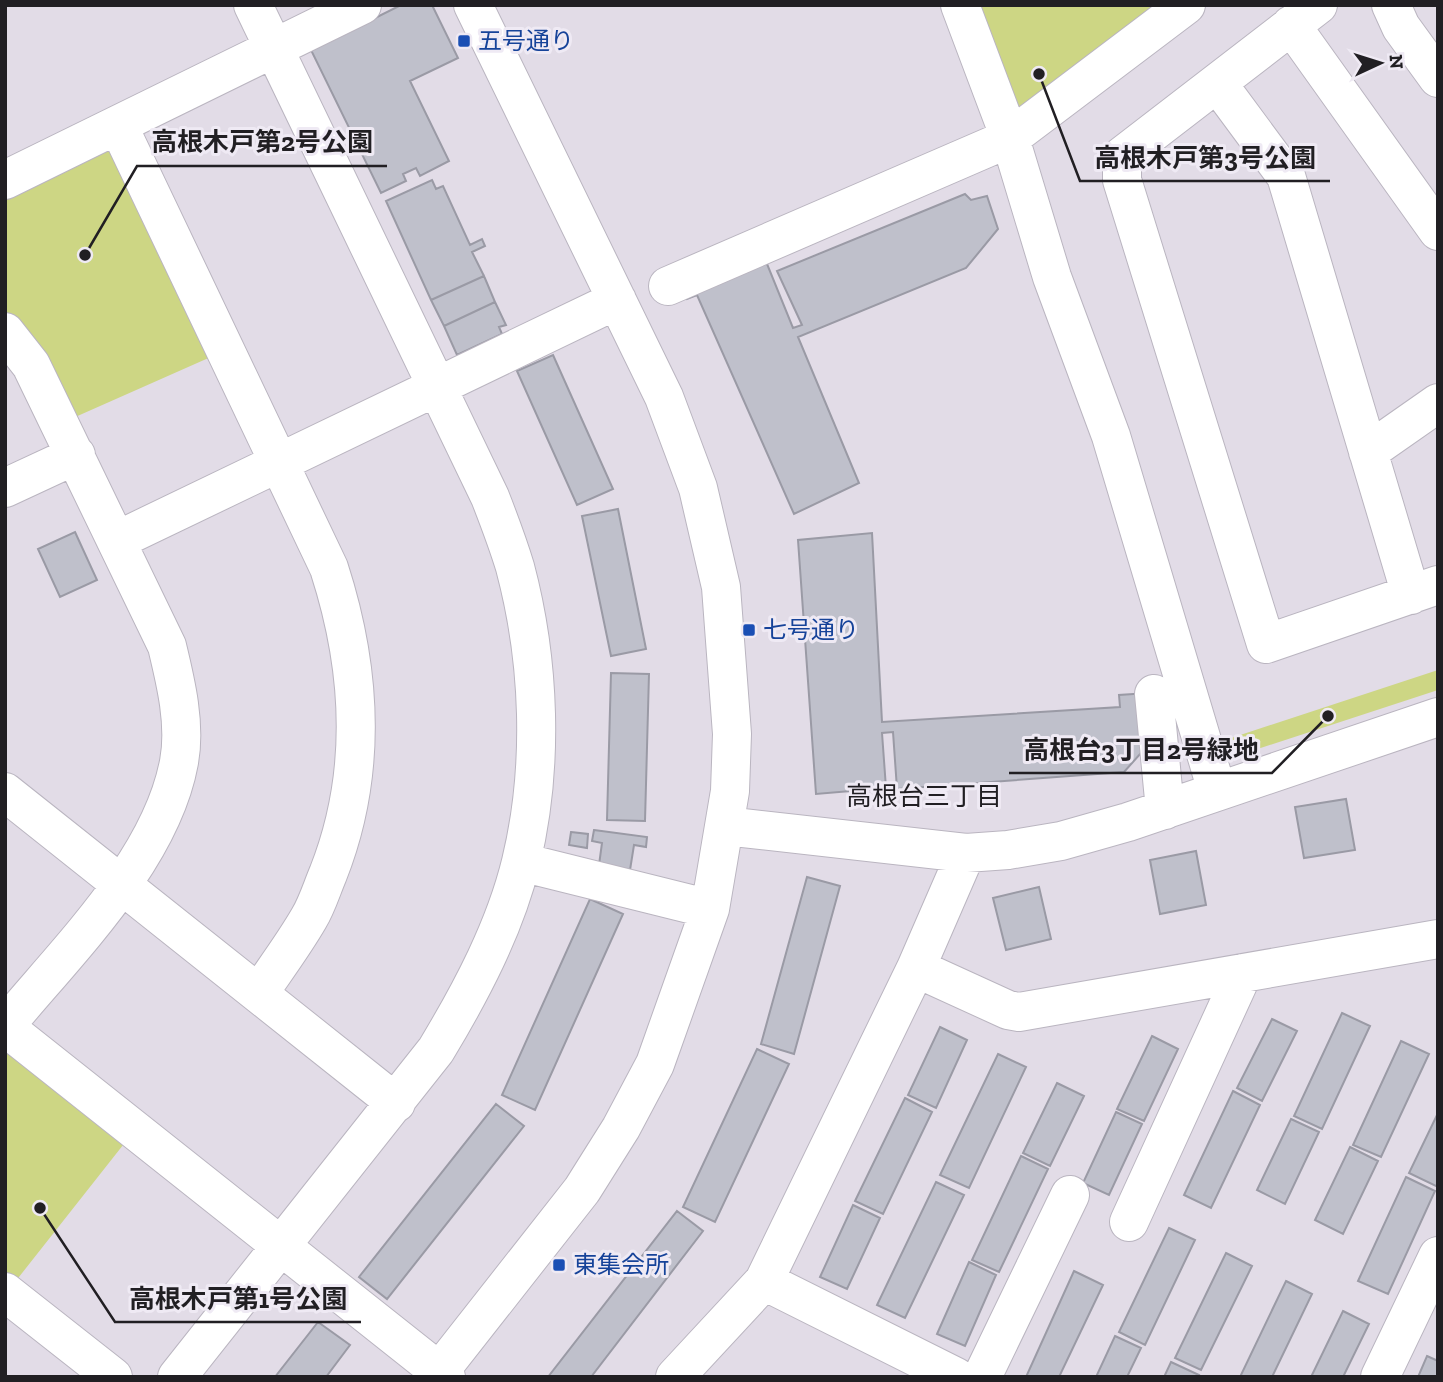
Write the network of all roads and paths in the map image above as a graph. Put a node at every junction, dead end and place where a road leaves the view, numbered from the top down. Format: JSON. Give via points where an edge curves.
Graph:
{"nodes":[{"id":1,"x":253,"y":5,"type":"edge"},
{"id":2,"x":362,"y":5,"type":"edge"},
{"id":3,"x":473,"y":5,"type":"edge"},
{"id":4,"x":960,"y":5,"type":"edge"},
{"id":5,"x":1186,"y":5,"type":"edge"},
{"id":6,"x":1391,"y":5,"type":"edge"},
{"id":7,"x":1305,"y":15,"type":"edge"},
{"id":8,"x":274,"y":48,"type":"junction"},
{"id":9,"x":1438,"y":78,"type":"edge"},
{"id":10,"x":1218,"y":84,"type":"junction"},
{"id":11,"x":118,"y":125,"type":"junction"},
{"id":12,"x":1010,"y":138,"type":"junction"},
{"id":13,"x":5,"y":179,"type":"edge"},
{"id":14,"x":1438,"y":231,"type":"edge"},
{"id":15,"x":668,"y":286,"type":"dead end"},
{"id":16,"x":617,"y":300,"type":"junction"},
{"id":17,"x":5,"y":332,"type":"edge"},
{"id":18,"x":437,"y":386,"type":"junction"},
{"id":19,"x":1438,"y":403,"type":"edge"},
{"id":20,"x":1368,"y":452,"type":"junction"},
{"id":21,"x":76,"y":455,"type":"junction"},
{"id":22,"x":278,"y":463,"type":"junction"},
{"id":23,"x":5,"y":488,"type":"edge"},
{"id":24,"x":118,"y":540,"type":"junction"},
{"id":25,"x":1425,"y":590,"type":"edge"},
{"id":26,"x":1154,"y":694,"type":"dead end"},
{"id":27,"x":1438,"y":717,"type":"edge"},
{"id":28,"x":1212,"y":774,"type":"dead end"},
{"id":29,"x":5,"y":792,"type":"edge"},
{"id":30,"x":1165,"y":810,"type":"junction"},
{"id":31,"x":725,"y":826,"type":"junction"},
{"id":32,"x":966,"y":853,"type":"junction"},
{"id":33,"x":521,"y":862,"type":"junction"},
{"id":34,"x":121,"y":885,"type":"junction"},
{"id":35,"x":710,"y":909,"type":"junction"},
{"id":36,"x":1438,"y":939,"type":"edge"},
{"id":37,"x":916,"y":968,"type":"junction"},
{"id":38,"x":1243,"y":973,"type":"junction"},
{"id":39,"x":260,"y":993,"type":"junction"},
{"id":40,"x":5,"y":1027,"type":"edge"},
{"id":41,"x":396,"y":1103,"type":"junction"},
{"id":42,"x":1070,"y":1195,"type":"dead end"},
{"id":43,"x":1129,"y":1222,"type":"dead end"},
{"id":44,"x":282,"y":1247,"type":"junction"},
{"id":45,"x":1438,"y":1256,"type":"edge"},
{"id":46,"x":764,"y":1281,"type":"junction"},
{"id":47,"x":5,"y":1292,"type":"edge"},
{"id":48,"x":440,"y":1375,"type":"edge"},
{"id":49,"x":113,"y":1377,"type":"edge"},
{"id":50,"x":177,"y":1377,"type":"edge"},
{"id":51,"x":675,"y":1377,"type":"edge"},
{"id":52,"x":956,"y":1377,"type":"edge"},
{"id":53,"x":982,"y":1377,"type":"edge"},
{"id":54,"x":1380,"y":1377,"type":"edge"}],
"edges":[{"from":1,"to":8,"type":"street"},
{"from":2,"to":8,"type":"street"},
{"from":3,"to":16,"type":"street"},
{"from":4,"to":12,"type":"street"},
{"from":5,"to":12,"type":"street"},
{"from":6,"to":9,"type":"street","via":[[1401,27]]},
{"from":7,"to":10,"type":"street"},
{"from":7,"to":14,"type":"street"},
{"from":8,"to":11,"type":"street"},
{"from":8,"to":18,"type":"street"},
{"from":10,"to":20,"type":"street","via":[[1286,176]]},
{"from":10,"to":25,"type":"street","via":[[1122,156],[1122,180],[1266,644]]},
{"from":11,"to":13,"type":"street"},
{"from":11,"to":22,"type":"street"},
{"from":12,"to":15,"type":"street"},
{"from":12,"to":28,"type":"street","via":[[1052,276],[1111,436]]},
{"from":16,"to":18,"type":"street"},
{"from":16,"to":31,"type":"street","via":[[664,397],[698,488],[721,587],[732,734]]},
{"from":17,"to":21,"type":"street","via":[[31,365]]},
{"from":18,"to":22,"type":"street"},
{"from":18,"to":33,"type":"street","via":[[490,497],[515,567],[528,629],[535,755]]},
{"from":19,"to":20,"type":"street"},
{"from":20,"to":25,"type":"street"},
{"from":21,"to":23,"type":"street"},
{"from":21,"to":24,"type":"street"},
{"from":22,"to":24,"type":"street"},
{"from":22,"to":39,"type":"street","via":[[329,568],[341,605],[356,688],[357,741],[341,842],[310,916]]},
{"from":24,"to":34,"type":"street","via":[[167,646],[181,730],[173,788]]},
{"from":26,"to":30,"type":"street"},
{"from":27,"to":30,"type":"street"},
{"from":29,"to":34,"type":"street"},
{"from":30,"to":32,"type":"street","via":[[1061,841]]},
{"from":31,"to":32,"type":"street"},
{"from":31,"to":35,"type":"street"},
{"from":32,"to":37,"type":"street"},
{"from":33,"to":35,"type":"street"},
{"from":33,"to":41,"type":"street","via":[[463,1005]]},
{"from":34,"to":39,"type":"street"},
{"from":34,"to":40,"type":"street"},
{"from":35,"to":48,"type":"street","via":[[655,1064],[621,1128],[582,1191]]},
{"from":36,"to":38,"type":"street"},
{"from":37,"to":38,"type":"street","via":[[1019,1012]]},
{"from":37,"to":46,"type":"street"},
{"from":38,"to":43,"type":"street"},
{"from":39,"to":41,"type":"street"},
{"from":40,"to":44,"type":"street"},
{"from":41,"to":44,"type":"street"},
{"from":42,"to":53,"type":"street"},
{"from":44,"to":48,"type":"street"},
{"from":44,"to":50,"type":"street"},
{"from":45,"to":54,"type":"street"},
{"from":46,"to":51,"type":"street"},
{"from":46,"to":52,"type":"street"},
{"from":47,"to":49,"type":"street"}]}
